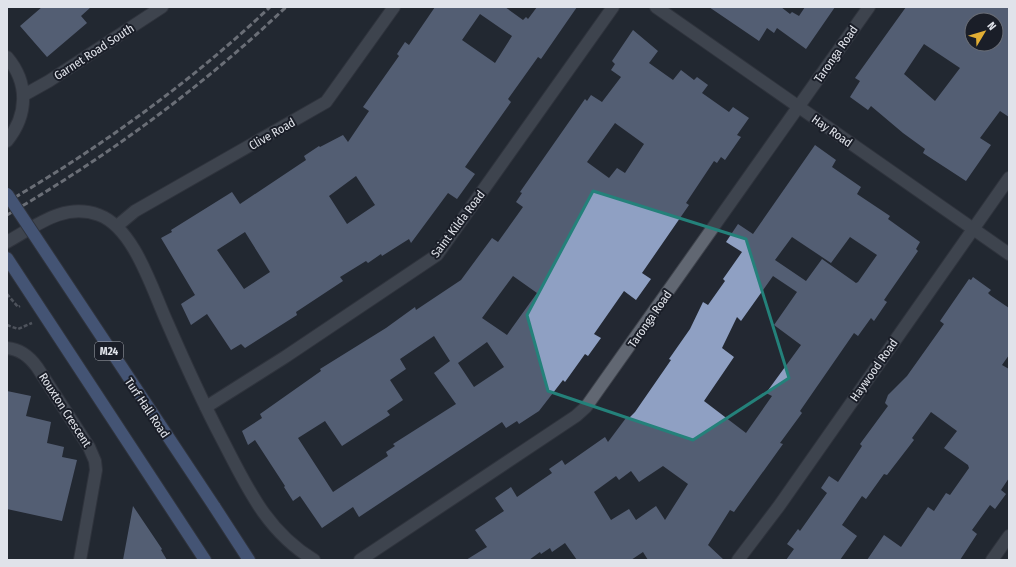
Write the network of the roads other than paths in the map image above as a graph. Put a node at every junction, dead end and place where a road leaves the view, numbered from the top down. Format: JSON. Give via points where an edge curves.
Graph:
{"nodes":[{"id":1,"x":162,"y":7,"type":"edge"},
{"id":2,"x":394,"y":7,"type":"edge"},
{"id":3,"x":613,"y":7,"type":"edge"},
{"id":4,"x":656,"y":7,"type":"edge"},
{"id":5,"x":869,"y":7,"type":"edge"},
{"id":6,"x":7,"y":57,"type":"edge"},
{"id":7,"x":24,"y":94,"type":"junction"},
{"id":8,"x":798,"y":108,"type":"junction"},
{"id":9,"x":7,"y":140,"type":"edge"},
{"id":10,"x":1009,"y":178,"type":"edge"},
{"id":11,"x":7,"y":194,"type":"edge"},
{"id":12,"x":117,"y":226,"type":"junction"},
{"id":13,"x":973,"y":229,"type":"junction"},
{"id":14,"x":7,"y":242,"type":"edge"},
{"id":15,"x":1009,"y":254,"type":"edge"},
{"id":16,"x":7,"y":258,"type":"edge"},
{"id":17,"x":7,"y":348,"type":"edge"},
{"id":18,"x":206,"y":407,"type":"junction"},
{"id":19,"x":1009,"y":536,"type":"edge"},
{"id":20,"x":80,"y":560,"type":"edge"},
{"id":21,"x":205,"y":560,"type":"edge"},
{"id":22,"x":249,"y":560,"type":"edge"},
{"id":23,"x":314,"y":560,"type":"edge"},
{"id":24,"x":360,"y":560,"type":"edge"},
{"id":25,"x":738,"y":560,"type":"edge"},
{"id":26,"x":992,"y":560,"type":"edge"}],
"edges":[{"from":1,"to":7,"type":"street","name":"Garnet Road South","via":[[49,81]]},
{"from":2,"to":12,"type":"street","name":"Clive Road","via":[[326,102],[135,211]]},
{"from":3,"to":18,"type":"street","name":"Saint Kilda Road","via":[[437,255]]},
{"from":4,"to":8,"type":"street","name":"Hay Road"},
{"from":5,"to":8,"type":"street","name":"Taronga Road"},
{"from":6,"to":7,"type":"street","via":[[22,80]]},
{"from":7,"to":9,"type":"street","via":[[18,124]]},
{"from":8,"to":13,"type":"street","name":"Hay Road"},
{"from":8,"to":24,"type":"street","name":"Taronga Road","via":[[586,407]]},
{"from":10,"to":13,"type":"street","name":"Haywood Road"},
{"from":11,"to":22,"type":"main road","name":"Turf Hall Road","number":"M24","bridge":true},
{"from":12,"to":14,"type":"street","via":[[89,212],[66,212],[50,217]]},
{"from":12,"to":18,"type":"street","via":[[128,238],[144,270]]},
{"from":13,"to":15,"type":"street","name":"Hay Road"},
{"from":13,"to":25,"type":"street","name":"Haywood Road","via":[[779,506]]},
{"from":16,"to":21,"type":"main road","number":"M24"},
{"from":17,"to":20,"type":"street","name":"Rouxton Crescent","via":[[19,351],[31,359],[89,447],[95,461],[94,482]]},
{"from":18,"to":23,"type":"street","via":[[246,487],[267,520],[288,541]]},
{"from":19,"to":26,"type":"street"}]}
